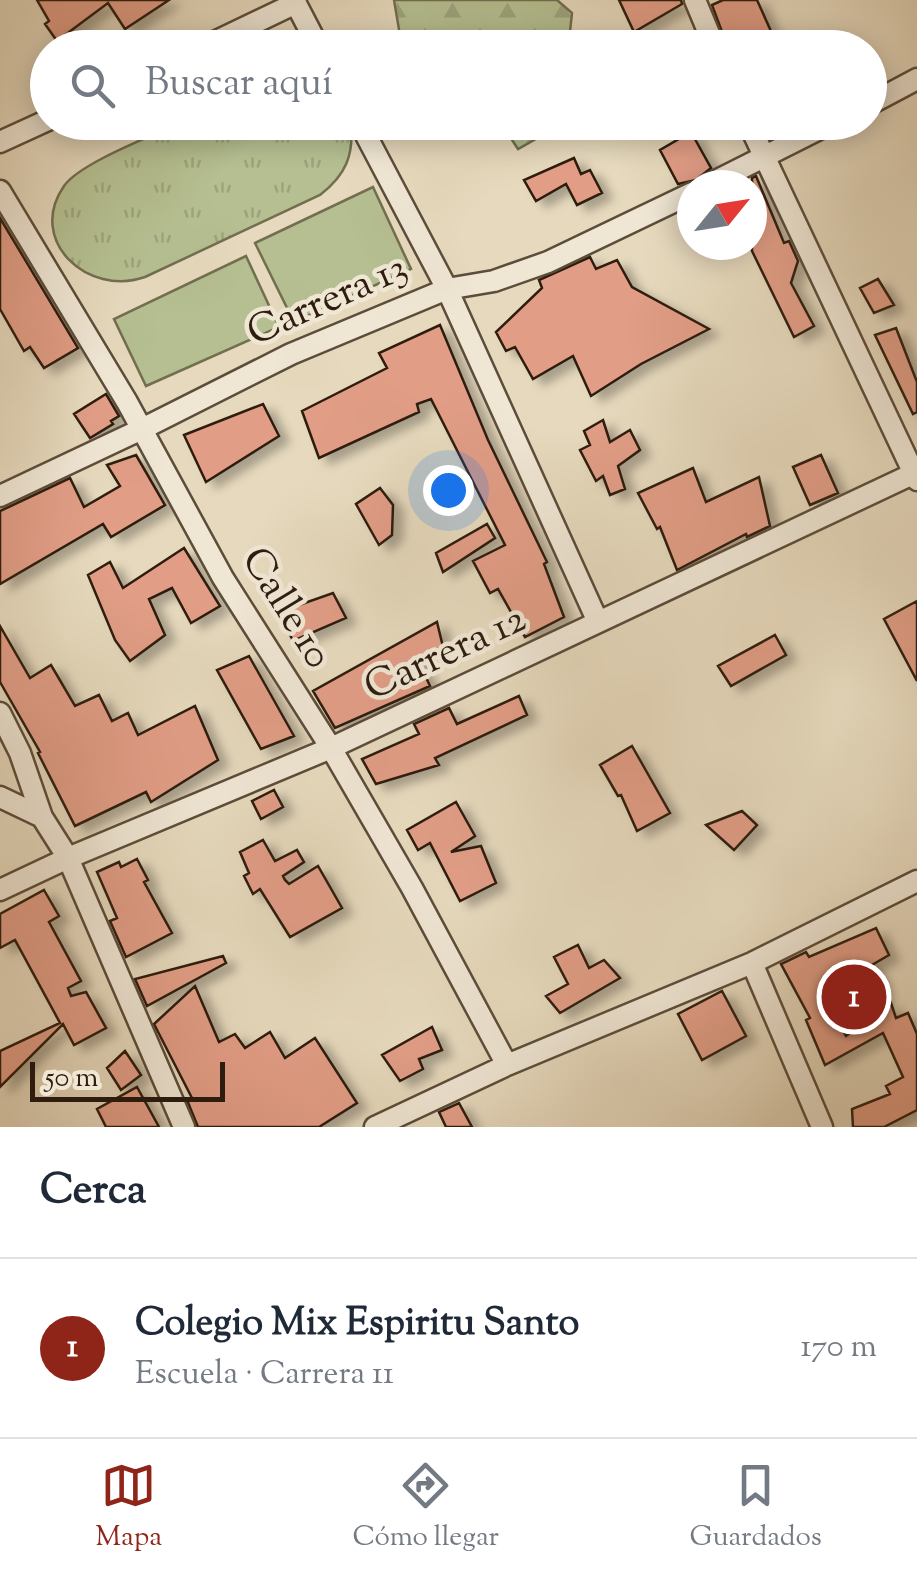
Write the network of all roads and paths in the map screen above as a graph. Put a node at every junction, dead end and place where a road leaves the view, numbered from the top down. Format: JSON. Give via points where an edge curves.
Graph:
{"nodes":[{"id":1,"x":695,"y":0,"type":"edge"},
{"id":2,"x":295,"y":2,"type":"edge"},
{"id":3,"x":238,"y":30,"type":"edge"},
{"id":4,"x":310,"y":30,"type":"edge"},
{"id":5,"x":708,"y":30,"type":"edge"},
{"id":6,"x":917,"y":79,"type":"edge"},
{"id":7,"x":887,"y":95,"type":"edge"},
{"id":8,"x":30,"y":128,"type":"edge"},
{"id":9,"x":369,"y":140,"type":"edge"},
{"id":10,"x":756,"y":140,"type":"edge"},
{"id":11,"x":798,"y":140,"type":"edge"},
{"id":12,"x":0,"y":142,"type":"edge"},
{"id":13,"x":764,"y":158,"type":"junction"},
{"id":14,"x":739,"y":170,"type":"edge"},
{"id":15,"x":0,"y":192,"type":"edge"},
{"id":16,"x":677,"y":200,"type":"edge"},
{"id":17,"x":448,"y":289,"type":"junction"},
{"id":18,"x":142,"y":430,"type":"junction"},
{"id":19,"x":916,"y":475,"type":"edge"},
{"id":20,"x":0,"y":496,"type":"edge"},
{"id":21,"x":598,"y":622,"type":"junction"},
{"id":22,"x":0,"y":713,"type":"edge"},
{"id":23,"x":331,"y":748,"type":"junction"},
{"id":24,"x":0,"y":797,"type":"edge"},
{"id":25,"x":42,"y":818,"type":"junction"},
{"id":26,"x":68,"y":858,"type":"junction"},
{"id":27,"x":917,"y":882,"type":"edge"},
{"id":28,"x":0,"y":890,"type":"edge"},
{"id":29,"x":752,"y":963,"type":"junction"},
{"id":30,"x":506,"y":1065,"type":"junction"},
{"id":31,"x":184,"y":1127,"type":"edge"},
{"id":32,"x":375,"y":1127,"type":"edge"},
{"id":33,"x":822,"y":1127,"type":"edge"}],
"edges":[{"from":1,"to":5,"type":"street"},
{"from":2,"to":3,"type":"street"},
{"from":2,"to":4,"type":"street"},
{"from":6,"to":7,"type":"street"},
{"from":8,"to":12,"type":"street"},
{"from":9,"to":17,"type":"street"},
{"from":10,"to":13,"type":"street"},
{"from":11,"to":13,"type":"street"},
{"from":13,"to":14,"type":"street"},
{"from":13,"to":19,"type":"street"},
{"from":15,"to":18,"type":"street","name":"Calle 10"},
{"from":16,"to":17,"type":"street","name":"Carrera 13","via":[[548,262]]},
{"from":17,"to":18,"type":"street","name":"Carrera 13","via":[[291,354]]},
{"from":17,"to":21,"type":"street"},
{"from":18,"to":20,"type":"street","name":"Carrera 13"},
{"from":18,"to":23,"type":"street","name":"Calle 10","via":[[223,578]]},
{"from":19,"to":21,"type":"street","name":"Carrera 12"},
{"from":21,"to":23,"type":"street","name":"Carrera 12"},
{"from":22,"to":25,"type":"street"},
{"from":23,"to":26,"type":"street","name":"Carrera 12"},
{"from":23,"to":30,"type":"street","name":"Calle 10"},
{"from":24,"to":25,"type":"street"},
{"from":25,"to":26,"type":"street"},
{"from":26,"to":28,"type":"street","name":"Carrera 12"},
{"from":26,"to":31,"type":"street"},
{"from":27,"to":29,"type":"street"},
{"from":29,"to":30,"type":"street"},
{"from":29,"to":33,"type":"street"},
{"from":30,"to":32,"type":"street"}]}
